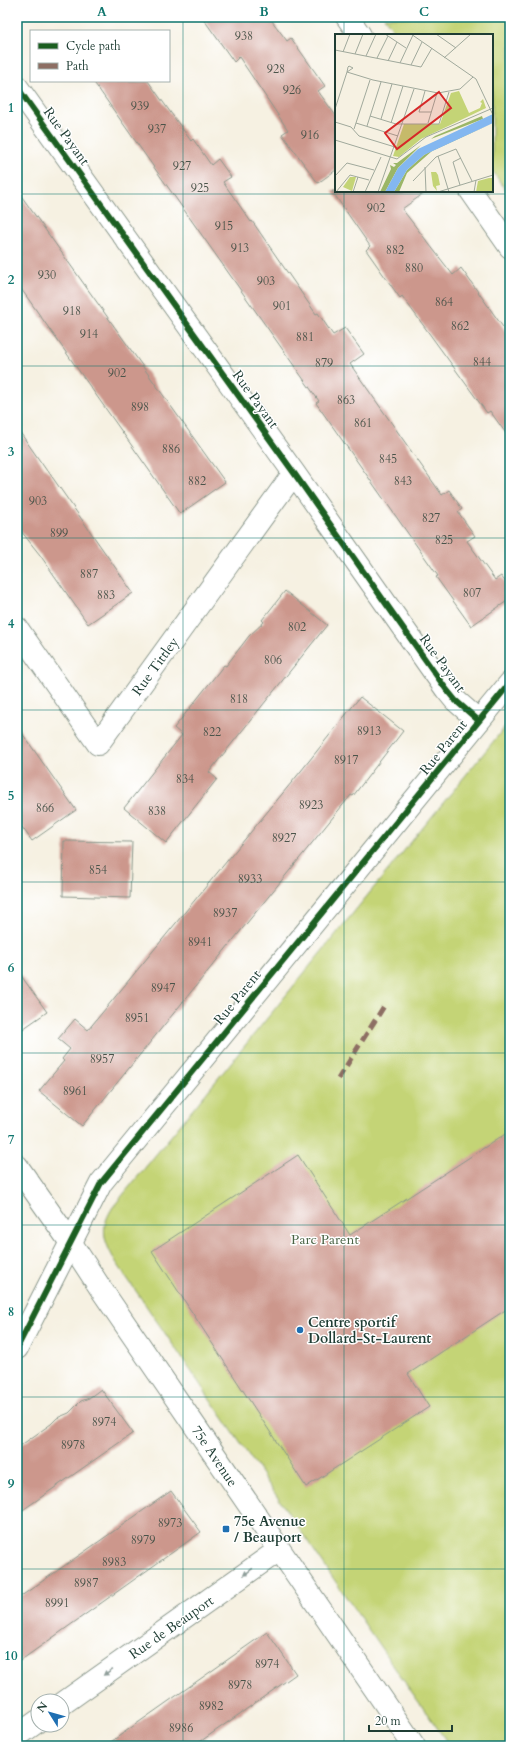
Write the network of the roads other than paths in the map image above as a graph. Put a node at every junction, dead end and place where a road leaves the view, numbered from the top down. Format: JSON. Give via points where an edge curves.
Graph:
{"nodes":[{"id":1,"x":347,"y":17,"type":"edge"},
{"id":2,"x":359,"y":34,"type":"edge"},
{"id":3,"x":17,"y":87,"type":"edge"},
{"id":4,"x":472,"y":192,"type":"edge"},
{"id":5,"x":510,"y":247,"type":"edge"},
{"id":6,"x":294,"y":473,"type":"junction"},
{"id":7,"x":17,"y":628,"type":"edge"},
{"id":8,"x":510,"y":683,"type":"edge"},
{"id":9,"x":479,"y":721,"type":"junction"},
{"id":10,"x":17,"y":1166,"type":"edge"},
{"id":11,"x":71,"y":1243,"type":"junction"},
{"id":12,"x":17,"y":1348,"type":"edge"},
{"id":13,"x":280,"y":1550,"type":"junction"},
{"id":14,"x":70,"y":1698,"type":"edge"},
{"id":15,"x":30,"y":1727,"type":"edge"},
{"id":16,"x":17,"y":1736,"type":"edge"},
{"id":17,"x":414,"y":1746,"type":"edge"}],
"edges":[{"from":1,"to":2,"type":"street"},
{"from":3,"to":6,"type":"street","name":"Rue Payant"},
{"from":4,"to":5,"type":"street"},
{"from":6,"to":7,"type":"street","name":"Rue Tittley","via":[[98,744]]},
{"from":6,"to":9,"type":"street","name":"Rue Payant","via":[[446,689]]},
{"from":8,"to":9,"type":"street","name":"Rue Parent"},
{"from":9,"to":11,"type":"street","name":"Rue Parent","via":[[101,1183]]},
{"from":10,"to":11,"type":"street","name":"75e Avenue"},
{"from":11,"to":12,"type":"street","name":"Rue Parent"},
{"from":11,"to":13,"type":"street","name":"75e Avenue"},
{"from":13,"to":14,"type":"street","name":"Rue de Beauport","one_way":true},
{"from":13,"to":17,"type":"street","name":"75e Avenue"},
{"from":15,"to":16,"type":"street"}]}
